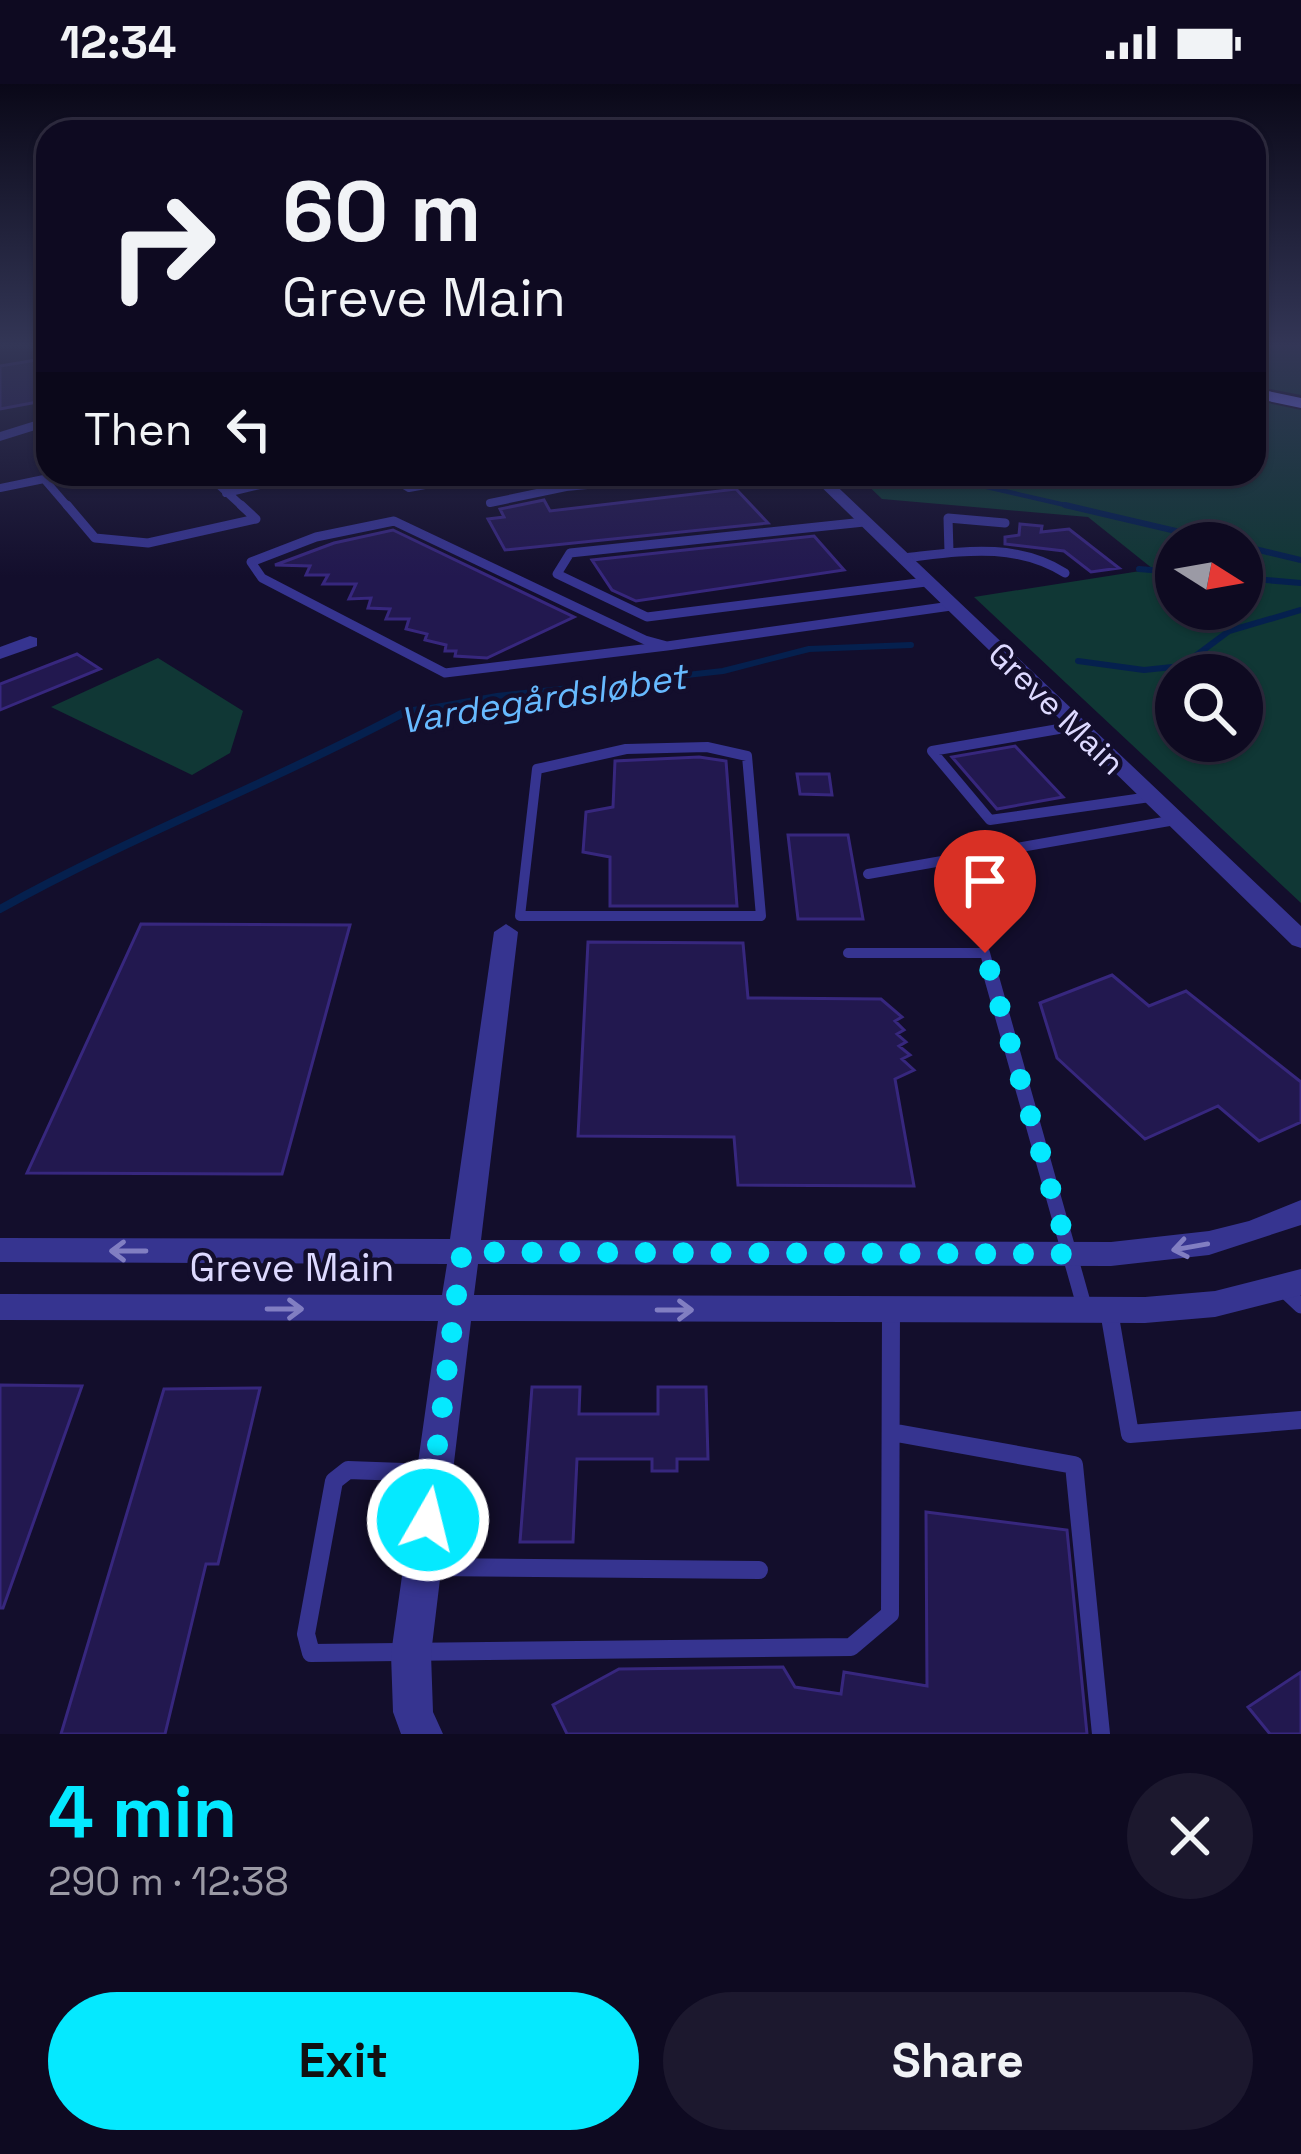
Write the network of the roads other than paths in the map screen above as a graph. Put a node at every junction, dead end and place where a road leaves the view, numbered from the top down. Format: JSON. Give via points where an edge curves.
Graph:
{"nodes":[{"id":1,"x":36,"y":425,"type":"edge"},
{"id":2,"x":0,"y":437,"type":"edge"},
{"id":3,"x":36,"y":481,"type":"edge"},
{"id":4,"x":50,"y":486,"type":"edge"},
{"id":5,"x":219,"y":486,"type":"edge"},
{"id":6,"x":256,"y":486,"type":"edge"},
{"id":7,"x":577,"y":486,"type":"edge"},
{"id":8,"x":827,"y":486,"type":"edge"},
{"id":9,"x":0,"y":488,"type":"edge"},
{"id":10,"x":226,"y":493,"type":"junction"},
{"id":11,"x":490,"y":503,"type":"dead end"},
{"id":12,"x":864,"y":522,"type":"junction"},
{"id":13,"x":1004,"y":523,"type":"dead end"},
{"id":14,"x":949,"y":552,"type":"junction"},
{"id":15,"x":902,"y":558,"type":"junction"},
{"id":16,"x":1065,"y":573,"type":"dead end"},
{"id":17,"x":926,"y":582,"type":"junction"},
{"id":18,"x":952,"y":606,"type":"junction"},
{"id":19,"x":30,"y":642,"type":"dead end"},
{"id":20,"x":668,"y":646,"type":"junction"},
{"id":21,"x":0,"y":653,"type":"edge"},
{"id":22,"x":1076,"y":726,"type":"junction"},
{"id":23,"x":1150,"y":797,"type":"junction"},
{"id":24,"x":1175,"y":820,"type":"junction"},
{"id":25,"x":868,"y":874,"type":"dead end"},
{"id":26,"x":513,"y":924,"type":"junction"},
{"id":27,"x":1301,"y":940,"type":"edge"},
{"id":28,"x":848,"y":953,"type":"dead end"},
{"id":29,"x":1301,"y":1212,"type":"edge"},
{"id":30,"x":0,"y":1250,"type":"edge"},
{"id":31,"x":462,"y":1252,"type":"junction"},
{"id":32,"x":1069,"y":1254,"type":"junction"},
{"id":33,"x":1295,"y":1293,"type":"edge"},
{"id":34,"x":0,"y":1307,"type":"edge"},
{"id":35,"x":457,"y":1310,"type":"junction"},
{"id":36,"x":1097,"y":1310,"type":"junction"},
{"id":37,"x":891,"y":1311,"type":"junction"},
{"id":38,"x":1301,"y":1420,"type":"edge"},
{"id":39,"x":891,"y":1432,"type":"junction"},
{"id":40,"x":435,"y":1473,"type":"junction"},
{"id":41,"x":422,"y":1567,"type":"junction"},
{"id":42,"x":759,"y":1570,"type":"dead end"},
{"id":43,"x":411,"y":1654,"type":"junction"},
{"id":44,"x":422,"y":1734,"type":"edge"},
{"id":45,"x":1101,"y":1734,"type":"edge"}],
"edges":[{"from":1,"to":2,"type":"street"},
{"from":3,"to":9,"type":"lane"},
{"from":4,"to":10,"type":"lane","via":[[95,538],[148,543],[256,519]]},
{"from":5,"to":10,"type":"lane"},
{"from":6,"to":10,"type":"lane"},
{"from":7,"to":11,"type":"lane"},
{"from":8,"to":12,"type":"street","name":"Greve Main"},
{"from":12,"to":15,"type":"street","name":"Greve Main"},
{"from":12,"to":17,"type":"lane","via":[[571,553],[557,574],[647,617]]},
{"from":13,"to":14,"type":"lane","via":[[948,518]]},
{"from":14,"to":15,"type":"lane"},
{"from":14,"to":16,"type":"lane","via":[[1044,556]]},
{"from":15,"to":17,"type":"street","name":"Greve Main"},
{"from":17,"to":18,"type":"street","name":"Greve Main"},
{"from":18,"to":20,"type":"lane"},
{"from":18,"to":22,"type":"street","name":"Greve Main"},
{"from":19,"to":21,"type":"street"},
{"from":20,"to":20,"type":"lane","via":[[394,521],[316,537],[251,562],[262,578],[446,673]]},
{"from":22,"to":23,"type":"street","name":"Greve Main"},
{"from":22,"to":23,"type":"lane","via":[[932,751],[990,820]]},
{"from":23,"to":24,"type":"street","name":"Greve Main"},
{"from":24,"to":25,"type":"lane"},
{"from":24,"to":27,"type":"street","name":"Greve Main"},
{"from":26,"to":26,"type":"lane","via":[[761,916],[747,756],[626,749],[537,770]]},
{"from":26,"to":31,"type":"street"},
{"from":28,"to":32,"type":"lane","via":[[985,953]]},
{"from":29,"to":32,"type":"street","name":"Greve Main","one_way":true,"via":[[1181,1250]]},
{"from":31,"to":30,"type":"street","name":"Greve Main","one_way":true},
{"from":31,"to":32,"type":"street","name":"Greve Main"},
{"from":31,"to":35,"type":"street"},
{"from":32,"to":36,"type":"lane"},
{"from":33,"to":36,"type":"street","name":"Greve Main"},
{"from":34,"to":35,"type":"street","name":"Greve Main","one_way":true},
{"from":35,"to":37,"type":"street","name":"Greve Main","one_way":true},
{"from":35,"to":40,"type":"street"},
{"from":36,"to":37,"type":"street","name":"Greve Main"},
{"from":36,"to":38,"type":"lane","via":[[1130,1434]]},
{"from":37,"to":39,"type":"lane"},
{"from":39,"to":43,"type":"lane","via":[[890,1614],[851,1647]]},
{"from":39,"to":45,"type":"lane","via":[[1074,1466]]},
{"from":40,"to":41,"type":"street"},
{"from":40,"to":43,"type":"lane","via":[[348,1470],[334,1481],[306,1634],[311,1653]]},
{"from":41,"to":42,"type":"lane"},
{"from":41,"to":43,"type":"street"},
{"from":43,"to":44,"type":"street"}]}
